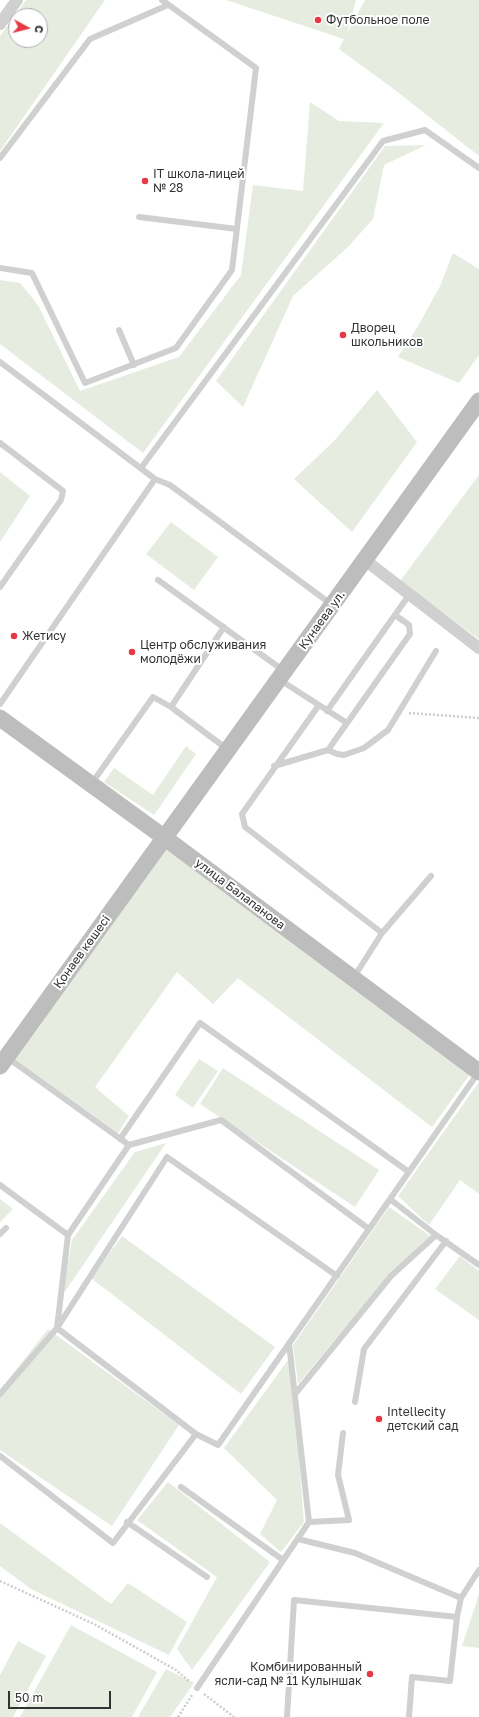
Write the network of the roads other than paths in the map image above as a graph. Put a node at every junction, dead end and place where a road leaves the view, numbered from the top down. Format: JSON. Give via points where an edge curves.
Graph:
{"nodes":[{"id":1,"x":17,"y":0,"type":"edge"},
{"id":2,"x":162,"y":0,"type":"edge"},
{"id":3,"x":168,"y":5,"type":"junction"},
{"id":4,"x":2,"y":18,"type":"edge"},
{"id":5,"x":0,"y":158,"type":"edge"},
{"id":6,"x":479,"y":168,"type":"edge"},
{"id":7,"x":139,"y":217,"type":"dead end"},
{"id":8,"x":237,"y":229,"type":"junction"},
{"id":9,"x":0,"y":268,"type":"edge"},
{"id":10,"x":119,"y":330,"type":"dead end"},
{"id":11,"x":0,"y":362,"type":"edge"},
{"id":12,"x":134,"y":365,"type":"junction"},
{"id":13,"x":475,"y":410,"type":"edge"},
{"id":14,"x":0,"y":443,"type":"edge"},
{"id":15,"x":141,"y":468,"type":"junction"},
{"id":16,"x":155,"y":479,"type":"junction"},
{"id":17,"x":365,"y":560,"type":"junction"},
{"id":18,"x":158,"y":580,"type":"dead end"},
{"id":19,"x":0,"y":587,"type":"edge"},
{"id":20,"x":409,"y":595,"type":"junction"},
{"id":21,"x":333,"y":605,"type":"junction"},
{"id":22,"x":395,"y":615,"type":"junction"},
{"id":23,"x":224,"y":628,"type":"junction"},
{"id":24,"x":479,"y":648,"type":"edge"},
{"id":25,"x":436,"y":651,"type":"dead end"},
{"id":26,"x":282,"y":676,"type":"junction"},
{"id":27,"x":0,"y":704,"type":"edge"},
{"id":28,"x":319,"y":706,"type":"junction"},
{"id":29,"x":171,"y":707,"type":"junction"},
{"id":30,"x":328,"y":711,"type":"junction"},
{"id":31,"x":0,"y":718,"type":"edge"},
{"id":32,"x":346,"y":723,"type":"junction"},
{"id":33,"x":228,"y":750,"type":"junction"},
{"id":34,"x":328,"y":750,"type":"junction"},
{"id":35,"x":274,"y":766,"type":"junction"},
{"id":36,"x":92,"y":785,"type":"junction"},
{"id":37,"x":165,"y":838,"type":"junction"},
{"id":38,"x":431,"y":876,"type":"dead end"},
{"id":39,"x":382,"y":933,"type":"junction"},
{"id":40,"x":353,"y":978,"type":"junction"},
{"id":41,"x":3,"y":1061,"type":"edge"},
{"id":42,"x":479,"y":1072,"type":"edge"},
{"id":43,"x":120,"y":1139,"type":"junction"},
{"id":44,"x":128,"y":1145,"type":"junction"},
{"id":45,"x":409,"y":1172,"type":"junction"},
{"id":46,"x":0,"y":1185,"type":"edge"},
{"id":47,"x":390,"y":1199,"type":"junction"},
{"id":48,"x":6,"y":1228,"type":"dead end"},
{"id":49,"x":369,"y":1229,"type":"junction"},
{"id":50,"x":0,"y":1234,"type":"edge"},
{"id":51,"x":68,"y":1235,"type":"junction"},
{"id":52,"x":436,"y":1235,"type":"junction"},
{"id":53,"x":446,"y":1241,"type":"junction"},
{"id":54,"x":479,"y":1265,"type":"edge"},
{"id":55,"x":337,"y":1276,"type":"junction"},
{"id":56,"x":57,"y":1328,"type":"junction"},
{"id":57,"x":289,"y":1343,"type":"junction"},
{"id":58,"x":0,"y":1394,"type":"edge"},
{"id":59,"x":295,"y":1394,"type":"junction"},
{"id":60,"x":355,"y":1402,"type":"dead end"},
{"id":61,"x":343,"y":1433,"type":"dead end"},
{"id":62,"x":196,"y":1434,"type":"junction"},
{"id":63,"x":0,"y":1456,"type":"edge"},
{"id":64,"x":181,"y":1487,"type":"dead end"},
{"id":65,"x":127,"y":1522,"type":"junction"},
{"id":66,"x":309,"y":1522,"type":"junction"},
{"id":67,"x":298,"y":1539,"type":"junction"},
{"id":68,"x":283,"y":1560,"type":"junction"},
{"id":69,"x":479,"y":1570,"type":"edge"},
{"id":70,"x":207,"y":1577,"type":"dead end"},
{"id":71,"x":461,"y":1598,"type":"junction"},
{"id":72,"x":457,"y":1617,"type":"junction"},
{"id":73,"x":197,"y":1688,"type":"road end"},
{"id":74,"x":287,"y":1717,"type":"edge"},
{"id":75,"x":409,"y":1717,"type":"edge"}],
"edges":[{"from":1,"to":4,"type":"street"},
{"from":2,"to":3,"type":"lane"},
{"from":3,"to":5,"type":"lane","via":[[90,38]]},
{"from":3,"to":8,"type":"lane","via":[[256,68]]},
{"from":6,"to":15,"type":"lane","via":[[425,130],[384,140]]},
{"from":7,"to":8,"type":"lane"},
{"from":8,"to":12,"type":"lane","via":[[232,270],[176,348]]},
{"from":9,"to":12,"type":"lane","via":[[32,273],[85,383]]},
{"from":10,"to":12,"type":"lane"},
{"from":11,"to":15,"type":"lane"},
{"from":13,"to":17,"type":"street","name":"Кунаева ул."},
{"from":14,"to":19,"type":"lane","via":[[63,491],[61,500]]},
{"from":15,"to":16,"type":"lane"},
{"from":16,"to":21,"type":"lane","via":[[170,484]]},
{"from":16,"to":27,"type":"lane"},
{"from":17,"to":20,"type":"street"},
{"from":17,"to":21,"type":"street","name":"Кунаева ул."},
{"from":18,"to":23,"type":"lane"},
{"from":20,"to":22,"type":"lane"},
{"from":20,"to":24,"type":"street"},
{"from":21,"to":26,"type":"street","name":"Кунаева ул."},
{"from":22,"to":30,"type":"lane"},
{"from":22,"to":32,"type":"lane","via":[[409,625],[410,634]]},
{"from":23,"to":26,"type":"lane"},
{"from":23,"to":29,"type":"lane"},
{"from":25,"to":34,"type":"lane","via":[[388,730],[364,748],[344,755]]},
{"from":26,"to":28,"type":"lane"},
{"from":26,"to":33,"type":"street","name":"Кунаева ул."},
{"from":28,"to":30,"type":"lane"},
{"from":28,"to":35,"type":"lane"},
{"from":29,"to":33,"type":"lane"},
{"from":29,"to":36,"type":"lane","via":[[153,697]]},
{"from":30,"to":32,"type":"lane"},
{"from":31,"to":36,"type":"street","name":"улица Балапанова"},
{"from":32,"to":34,"type":"lane"},
{"from":33,"to":37,"type":"street","name":"Кунаева ул."},
{"from":34,"to":35,"type":"lane"},
{"from":35,"to":39,"type":"lane","via":[[242,814],[245,827]]},
{"from":36,"to":37,"type":"street","name":"улица Балапанова"},
{"from":37,"to":40,"type":"street","name":"улица Балапанова"},
{"from":37,"to":41,"type":"street","name":"Қонаев көшесі"},
{"from":38,"to":39,"type":"lane"},
{"from":39,"to":40,"type":"lane"},
{"from":40,"to":42,"type":"street","name":"улица Балапанова"},
{"from":41,"to":43,"type":"lane"},
{"from":42,"to":45,"type":"lane"},
{"from":43,"to":44,"type":"lane"},
{"from":43,"to":45,"type":"lane","via":[[200,1023]]},
{"from":44,"to":49,"type":"lane","via":[[221,1120]]},
{"from":44,"to":51,"type":"lane"},
{"from":45,"to":47,"type":"lane"},
{"from":46,"to":51,"type":"lane"},
{"from":47,"to":49,"type":"lane"},
{"from":47,"to":52,"type":"lane"},
{"from":48,"to":50,"type":"lane"},
{"from":49,"to":55,"type":"lane"},
{"from":51,"to":56,"type":"lane"},
{"from":52,"to":53,"type":"lane"},
{"from":52,"to":59,"type":"lane","via":[[391,1276]]},
{"from":53,"to":54,"type":"lane"},
{"from":53,"to":60,"type":"lane","via":[[364,1349]]},
{"from":55,"to":56,"type":"lane","via":[[167,1157]]},
{"from":55,"to":57,"type":"lane"},
{"from":56,"to":58,"type":"lane"},
{"from":56,"to":62,"type":"lane"},
{"from":57,"to":59,"type":"lane"},
{"from":57,"to":62,"type":"lane","via":[[218,1445]]},
{"from":59,"to":66,"type":"lane"},
{"from":61,"to":66,"type":"lane","via":[[338,1475],[349,1520]]},
{"from":62,"to":65,"type":"lane"},
{"from":63,"to":65,"type":"lane","via":[[113,1543]]},
{"from":64,"to":68,"type":"lane"},
{"from":65,"to":70,"type":"lane"},
{"from":66,"to":67,"type":"lane"},
{"from":67,"to":68,"type":"lane"},
{"from":67,"to":71,"type":"lane","via":[[355,1553]]},
{"from":68,"to":73,"type":"lane"},
{"from":69,"to":71,"type":"lane"},
{"from":71,"to":72,"type":"lane"},
{"from":72,"to":74,"type":"lane","via":[[294,1600]]},
{"from":72,"to":75,"type":"lane","via":[[450,1681],[412,1677]]}]}
